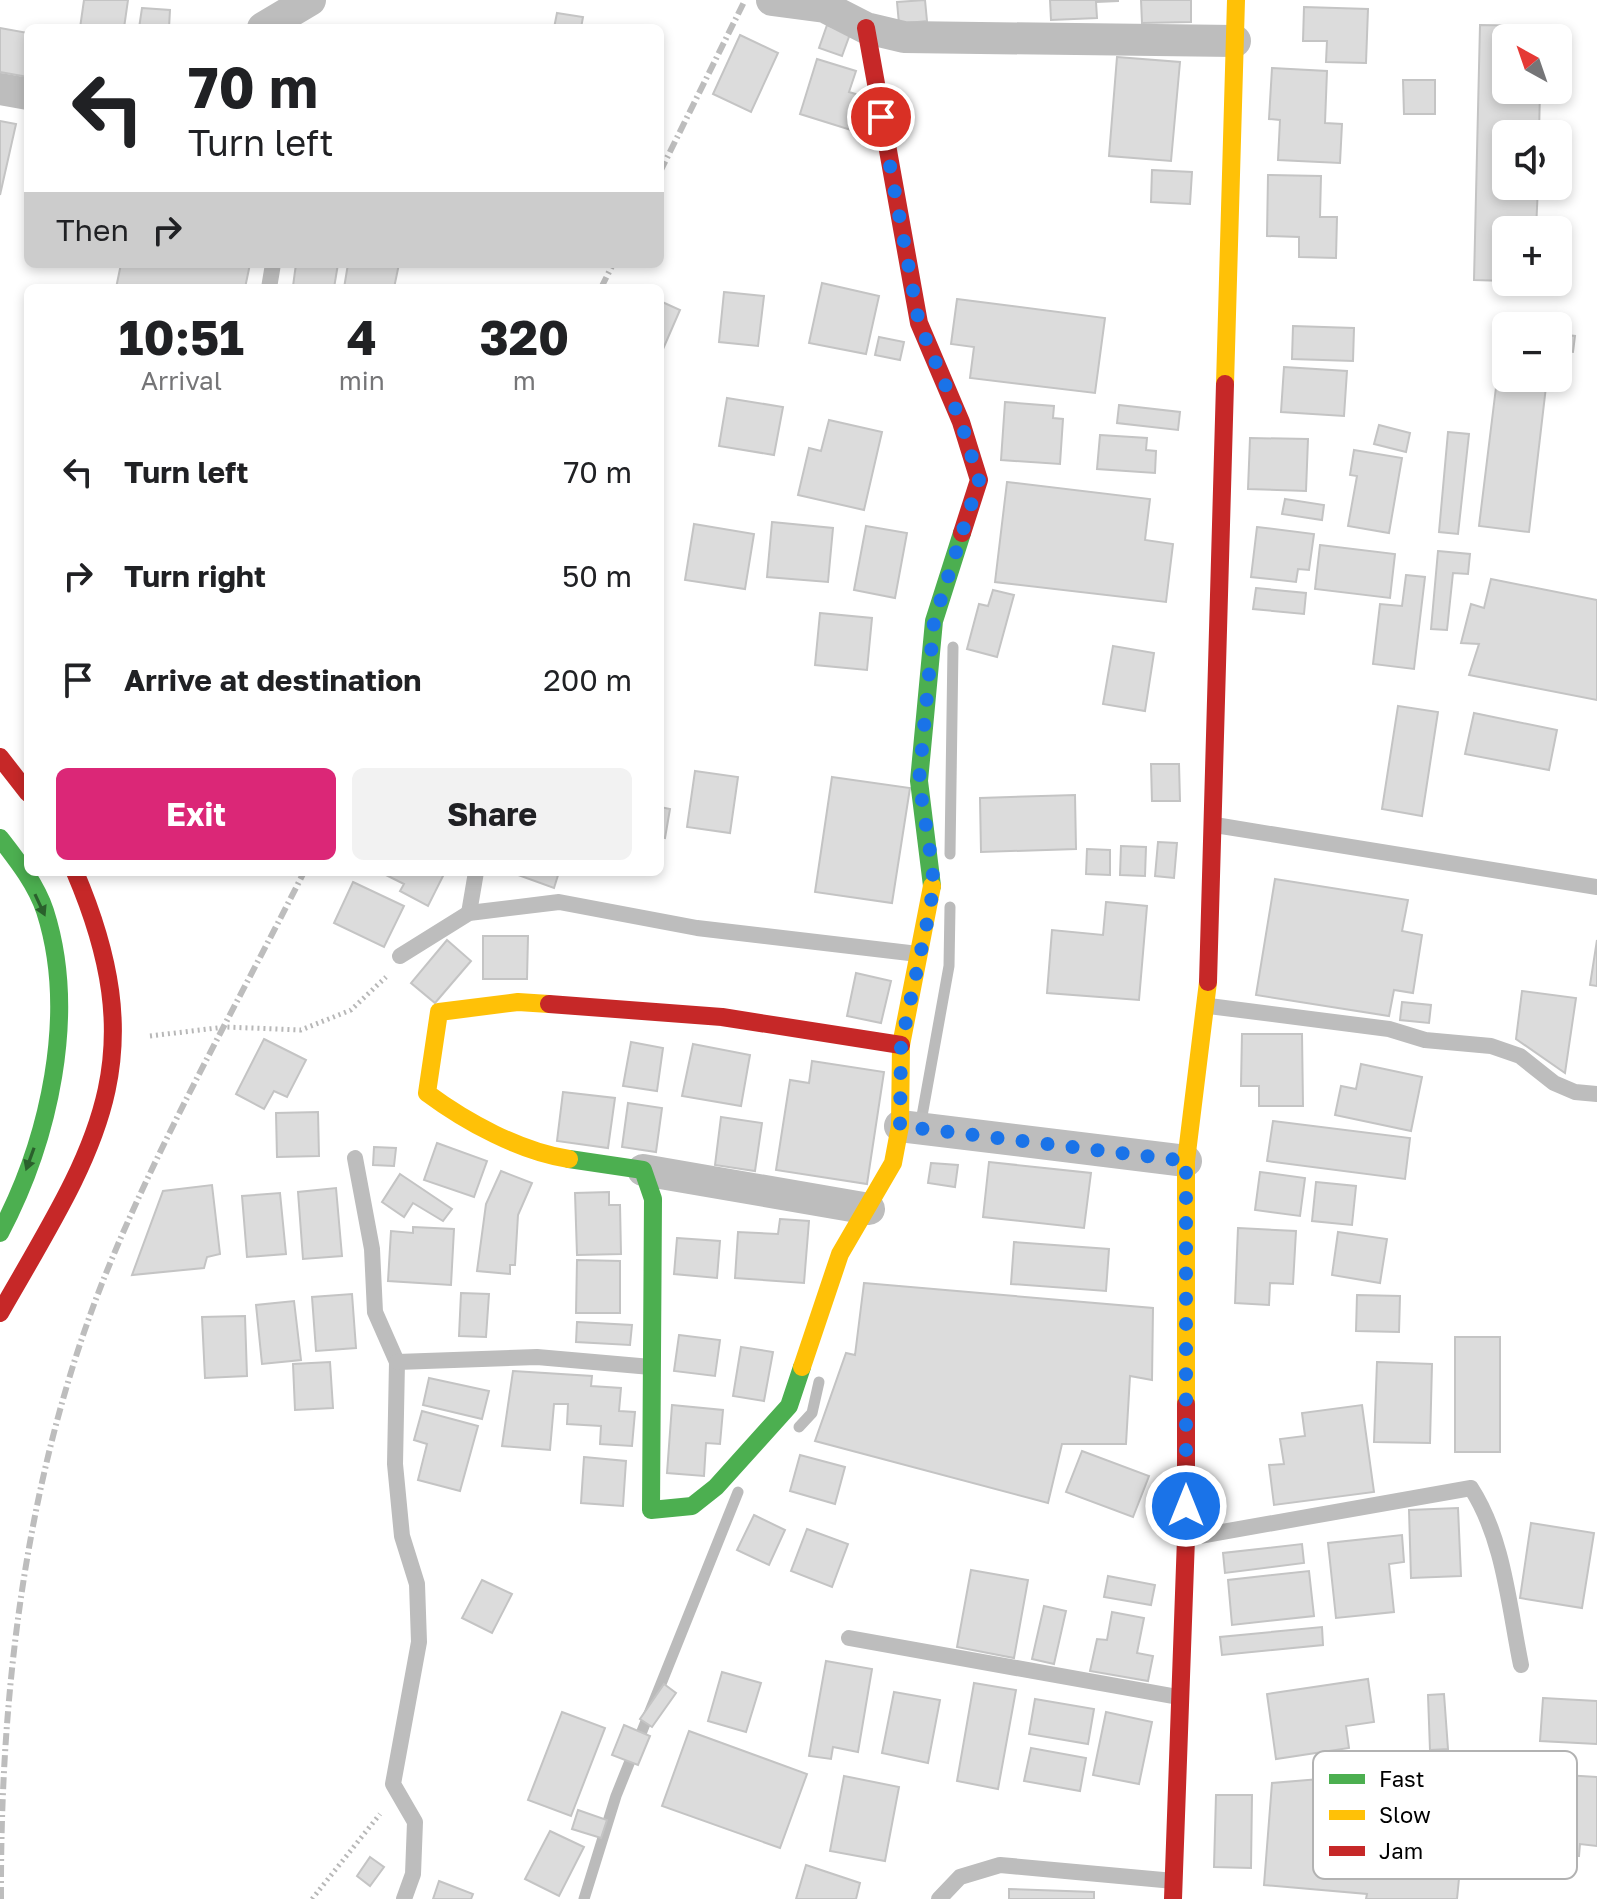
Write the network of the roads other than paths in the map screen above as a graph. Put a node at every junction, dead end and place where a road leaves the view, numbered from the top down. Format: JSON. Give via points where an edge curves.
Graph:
{"nodes":[{"id":1,"x":772,"y":0,"type":"edge"},
{"id":2,"x":1236,"y":0,"type":"edge"},
{"id":3,"x":866,"y":28,"type":"junction"},
{"id":4,"x":1235,"y":41,"type":"junction"},
{"id":5,"x":0,"y":89,"type":"edge"},
{"id":6,"x":24,"y":93,"type":"edge"},
{"id":7,"x":0,"y":757,"type":"edge"},
{"id":8,"x":24,"y":788,"type":"edge"},
{"id":9,"x":1213,"y":825,"type":"junction"},
{"id":10,"x":0,"y":838,"type":"edge"},
{"id":11,"x":77,"y":876,"type":"edge"},
{"id":12,"x":475,"y":876,"type":"edge"},
{"id":13,"x":1597,"y":887,"type":"edge"},
{"id":14,"x":469,"y":913,"type":"junction"},
{"id":15,"x":919,"y":954,"type":"junction"},
{"id":16,"x":400,"y":956,"type":"road end"},
{"id":17,"x":1207,"y":1006,"type":"junction"},
{"id":18,"x":901,"y":1045,"type":"junction"},
{"id":19,"x":1597,"y":1094,"type":"edge"},
{"id":20,"x":900,"y":1126,"type":"junction"},
{"id":21,"x":355,"y":1158,"type":"dead end"},
{"id":22,"x":1186,"y":1161,"type":"junction"},
{"id":23,"x":643,"y":1170,"type":"junction"},
{"id":24,"x":869,"y":1209,"type":"junction"},
{"id":25,"x":0,"y":1233,"type":"edge"},
{"id":26,"x":0,"y":1313,"type":"edge"},
{"id":27,"x":397,"y":1362,"type":"junction"},
{"id":28,"x":651,"y":1367,"type":"junction"},
{"id":29,"x":1186,"y":1538,"type":"junction"},
{"id":30,"x":849,"y":1638,"type":"dead end"},
{"id":31,"x":1521,"y":1665,"type":"dead end"},
{"id":32,"x":1180,"y":1697,"type":"junction"},
{"id":33,"x":1174,"y":1890,"type":"edge"},
{"id":34,"x":404,"y":1899,"type":"edge"},
{"id":35,"x":939,"y":1899,"type":"edge"}],
"edges":[{"from":1,"to":3,"type":"street","via":[[825,7]]},
{"from":2,"to":4,"type":"main road"},
{"from":3,"to":4,"type":"street","via":[[904,37]]},
{"from":3,"to":15,"type":"main road","via":[[919,323],[979,480],[934,621],[919,781],[933,871]]},
{"from":4,"to":9,"type":"main road"},
{"from":5,"to":6,"type":"street"},
{"from":7,"to":8,"type":"main road"},
{"from":9,"to":13,"type":"lane"},
{"from":9,"to":17,"type":"main road"},
{"from":10,"to":25,"type":"main road","one_way":true,"via":[[45,911],[58,1019],[52,1080],[34,1150]]},
{"from":11,"to":26,"type":"main road","via":[[92,907],[112,983],[114,1042],[107,1095],[83,1166]]},
{"from":12,"to":14,"type":"lane"},
{"from":14,"to":15,"type":"lane","via":[[559,902],[697,928]]},
{"from":14,"to":16,"type":"lane"},
{"from":15,"to":18,"type":"main road"},
{"from":17,"to":19,"type":"lane","via":[[1491,1046],[1520,1056],[1554,1083]]},
{"from":17,"to":22,"type":"main road"},
{"from":18,"to":20,"type":"main road"},
{"from":18,"to":23,"type":"main road","via":[[722,1017],[534,1003],[439,1012],[427,1093],[542,1155]]},
{"from":20,"to":22,"type":"street"},
{"from":20,"to":24,"type":"main road","via":[[893,1163]]},
{"from":21,"to":27,"type":"lane","via":[[372,1249],[375,1312]]},
{"from":22,"to":29,"type":"main road"},
{"from":23,"to":24,"type":"street"},
{"from":23,"to":28,"type":"main road","via":[[653,1199]]},
{"from":24,"to":28,"type":"main road","via":[[840,1254],[789,1406],[692,1506],[651,1510]]},
{"from":27,"to":28,"type":"lane","via":[[537,1357]]},
{"from":27,"to":34,"type":"lane","via":[[395,1464],[402,1536],[417,1584],[419,1642],[393,1784],[415,1822],[413,1874]]},
{"from":29,"to":31,"type":"lane","via":[[1471,1488],[1494,1536]]},
{"from":29,"to":32,"type":"main road"},
{"from":30,"to":32,"type":"lane"},
{"from":32,"to":33,"type":"main road"},
{"from":33,"to":35,"type":"lane","via":[[1000,1865],[960,1877]]}]}
